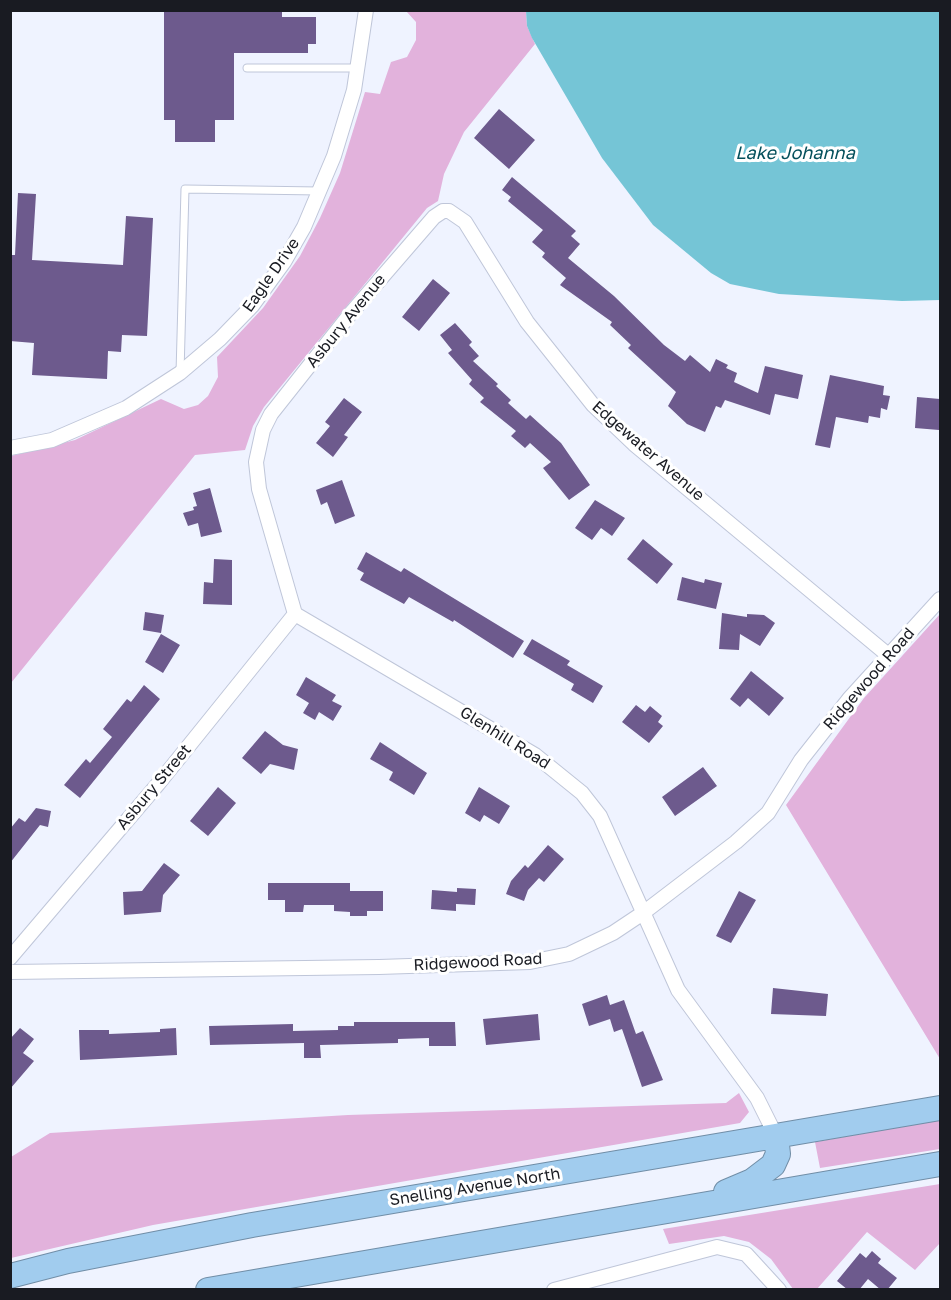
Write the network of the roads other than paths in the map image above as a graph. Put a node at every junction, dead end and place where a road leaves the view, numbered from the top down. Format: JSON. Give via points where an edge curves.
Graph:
{"nodes":[{"id":1,"x":366,"y":10,"type":"edge"},
{"id":2,"x":247,"y":68,"type":"dead end"},
{"id":3,"x":358,"y":68,"type":"junction"},
{"id":4,"x":319,"y":191,"type":"junction"},
{"id":5,"x":449,"y":211,"type":"joint"},
{"id":6,"x":180,"y":373,"type":"junction"},
{"id":7,"x":10,"y":448,"type":"edge"},
{"id":8,"x":940,"y":599,"type":"edge"},
{"id":9,"x":295,"y":614,"type":"junction"},
{"id":10,"x":888,"y":656,"type":"junction"},
{"id":11,"x":643,"y":913,"type":"junction"},
{"id":12,"x":10,"y":958,"type":"edge"},
{"id":13,"x":10,"y":972,"type":"edge"},
{"id":14,"x":940,"y":1108,"type":"edge"},
{"id":15,"x":776,"y":1136,"type":"junction"},
{"id":16,"x":940,"y":1164,"type":"edge"},
{"id":17,"x":694,"y":1206,"type":"junction"},
{"id":18,"x":10,"y":1276,"type":"edge"},
{"id":19,"x":208,"y":1290,"type":"edge"},
{"id":20,"x":554,"y":1290,"type":"edge"},
{"id":21,"x":779,"y":1290,"type":"edge"}],
"edges":[{"from":1,"to":3,"type":"street","name":"Eagle Drive"},
{"from":2,"to":3,"type":"lane"},
{"from":3,"to":4,"type":"street","name":"Eagle Drive","via":[[334,156]]},
{"from":4,"to":6,"type":"street","name":"Eagle Drive","via":[[284,262],[252,306]]},
{"from":4,"to":6,"type":"lane","via":[[185,189]]},
{"from":5,"to":9,"type":"street","name":"Asbury Avenue","via":[[434,217],[351,313],[271,414],[259,445],[259,489]]},
{"from":5,"to":10,"type":"street","name":"Edgewater Avenue","via":[[465,222],[527,322],[593,405],[634,444]]},
{"from":6,"to":7,"type":"street","name":"Eagle Drive","via":[[126,408],[52,441]]},
{"from":8,"to":10,"type":"street","name":"Ridgewood Road"},
{"from":9,"to":11,"type":"street","name":"Glenhill Road","via":[[560,772],[600,816]]},
{"from":9,"to":12,"type":"street","name":"Asbury Street"},
{"from":10,"to":11,"type":"street","name":"Ridgewood Road","via":[[801,760],[768,813]]},
{"from":11,"to":13,"type":"street","name":"Ridgewood Road","via":[[569,954],[530,962]]},
{"from":11,"to":15,"type":"street","name":"Glenhill Road","via":[[678,990],[757,1098]]},
{"from":14,"to":15,"type":"highway","name":"Snelling Avenue North"},
{"from":15,"to":17,"type":"highway","via":[[778,1154],[773,1166],[752,1182]]},
{"from":15,"to":18,"type":"highway","name":"Snelling Avenue North","via":[[229,1230]]},
{"from":16,"to":17,"type":"highway"},
{"from":17,"to":19,"type":"highway"},
{"from":20,"to":21,"type":"street","via":[[717,1247],[746,1254]]}]}
